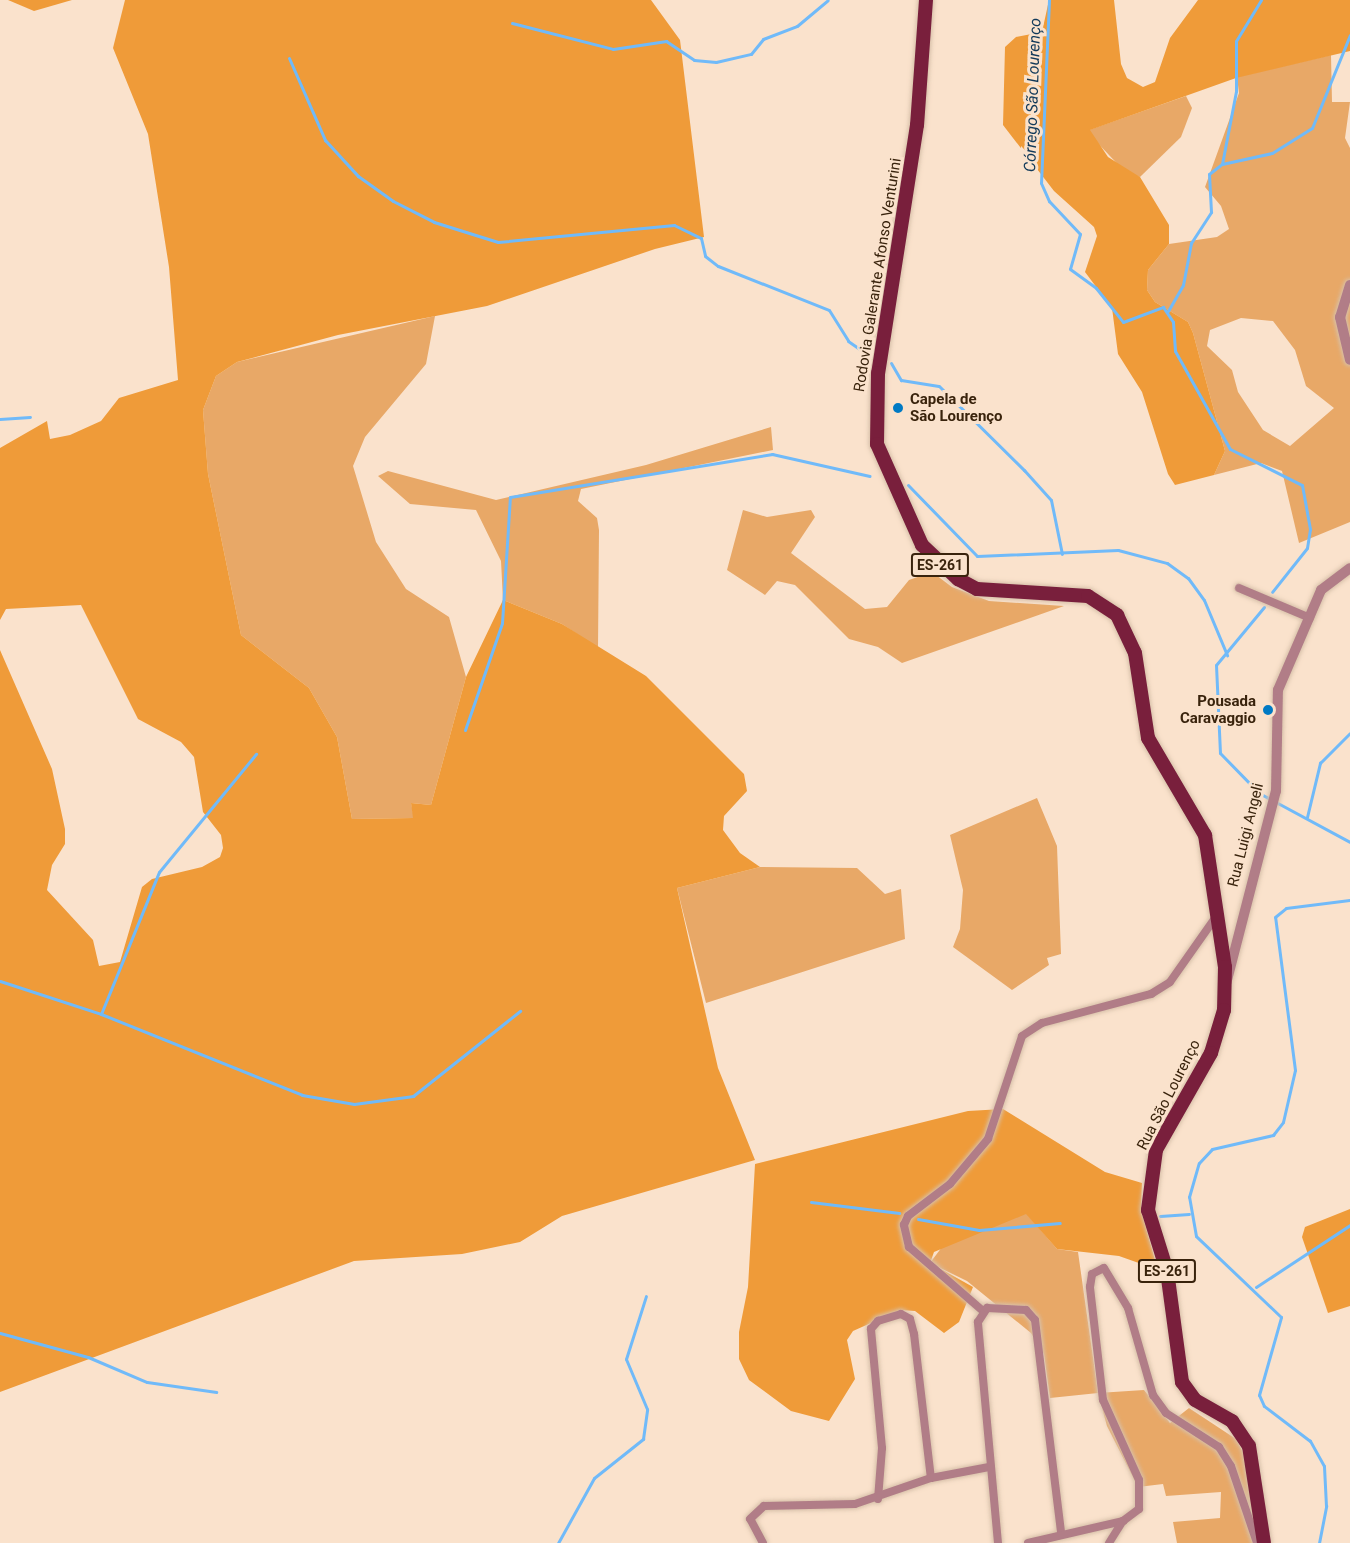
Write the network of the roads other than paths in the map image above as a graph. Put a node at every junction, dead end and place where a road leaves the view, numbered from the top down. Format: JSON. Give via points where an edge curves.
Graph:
{"nodes":[{"id":1,"x":926,"y":0,"type":"edge"},
{"id":2,"x":1350,"y":285,"type":"edge"},
{"id":3,"x":1350,"y":360,"type":"edge"},
{"id":4,"x":1350,"y":568,"type":"edge"},
{"id":5,"x":1239,"y":588,"type":"dead end"},
{"id":6,"x":1310,"y":618,"type":"junction"},
{"id":7,"x":1218,"y":913,"type":"junction"},
{"id":8,"x":1226,"y":986,"type":"junction"},
{"id":9,"x":982,"y":1311,"type":"junction"},
{"id":10,"x":989,"y":1467,"type":"junction"},
{"id":11,"x":931,"y":1478,"type":"junction"},
{"id":12,"x":878,"y":1499,"type":"junction"},
{"id":13,"x":1123,"y":1521,"type":"junction"},
{"id":14,"x":1061,"y":1533,"type":"junction"},
{"id":15,"x":763,"y":1543,"type":"edge"},
{"id":16,"x":998,"y":1543,"type":"edge"},
{"id":17,"x":1028,"y":1543,"type":"edge"},
{"id":18,"x":1109,"y":1543,"type":"edge"},
{"id":19,"x":1257,"y":1543,"type":"edge"},
{"id":20,"x":1264,"y":1543,"type":"edge"}],
"edges":[{"from":1,"to":7,"type":"main road","name":"Rodovia Galerante Afonso Venturini","number":"ES-261","via":[[917,124],[875,403],[884,467],[922,545],[958,579],[977,589],[1088,596],[1117,615],[1135,653],[1148,738],[1205,835]]},
{"from":2,"to":3,"type":"street","via":[[1340,317]]},
{"from":4,"to":6,"type":"street","name":"Rua Luigi Angeli","via":[[1321,590]]},
{"from":5,"to":6,"type":"street"},
{"from":6,"to":8,"type":"street","name":"Rua Luigi Angeli","via":[[1278,690],[1276,791]]},
{"from":7,"to":8,"type":"main road","name":"Rodovia Galerante Afonso Venturini","number":"ES-261"},
{"from":7,"to":9,"type":"street","via":[[1170,982],[1151,994],[1042,1023],[1022,1036],[988,1139],[950,1184],[908,1216],[904,1225],[909,1247]]},
{"from":8,"to":20,"type":"main road","name":"Rua São Lourenço","number":"ES-261","via":[[1211,1053],[1156,1150],[1148,1210],[1167,1271],[1182,1382],[1195,1400],[1232,1421],[1249,1446]]},
{"from":9,"to":10,"type":"street","via":[[978,1322]]},
{"from":9,"to":14,"type":"street","via":[[1026,1310],[1035,1320]]},
{"from":10,"to":11,"type":"street"},
{"from":10,"to":16,"type":"street"},
{"from":11,"to":12,"type":"street"},
{"from":11,"to":12,"type":"street","via":[[914,1334],[910,1319],[902,1314],[878,1321],[871,1329],[882,1448]]},
{"from":12,"to":15,"type":"street","via":[[769,1505],[750,1519]]},
{"from":13,"to":14,"type":"street"},
{"from":13,"to":18,"type":"street"},
{"from":13,"to":19,"type":"street","via":[[1139,1509],[1141,1494],[1103,1400],[1091,1297],[1092,1274],[1099,1268],[1112,1276],[1128,1308],[1153,1395],[1166,1413],[1219,1446],[1231,1466]]},
{"from":14,"to":17,"type":"street"}]}
